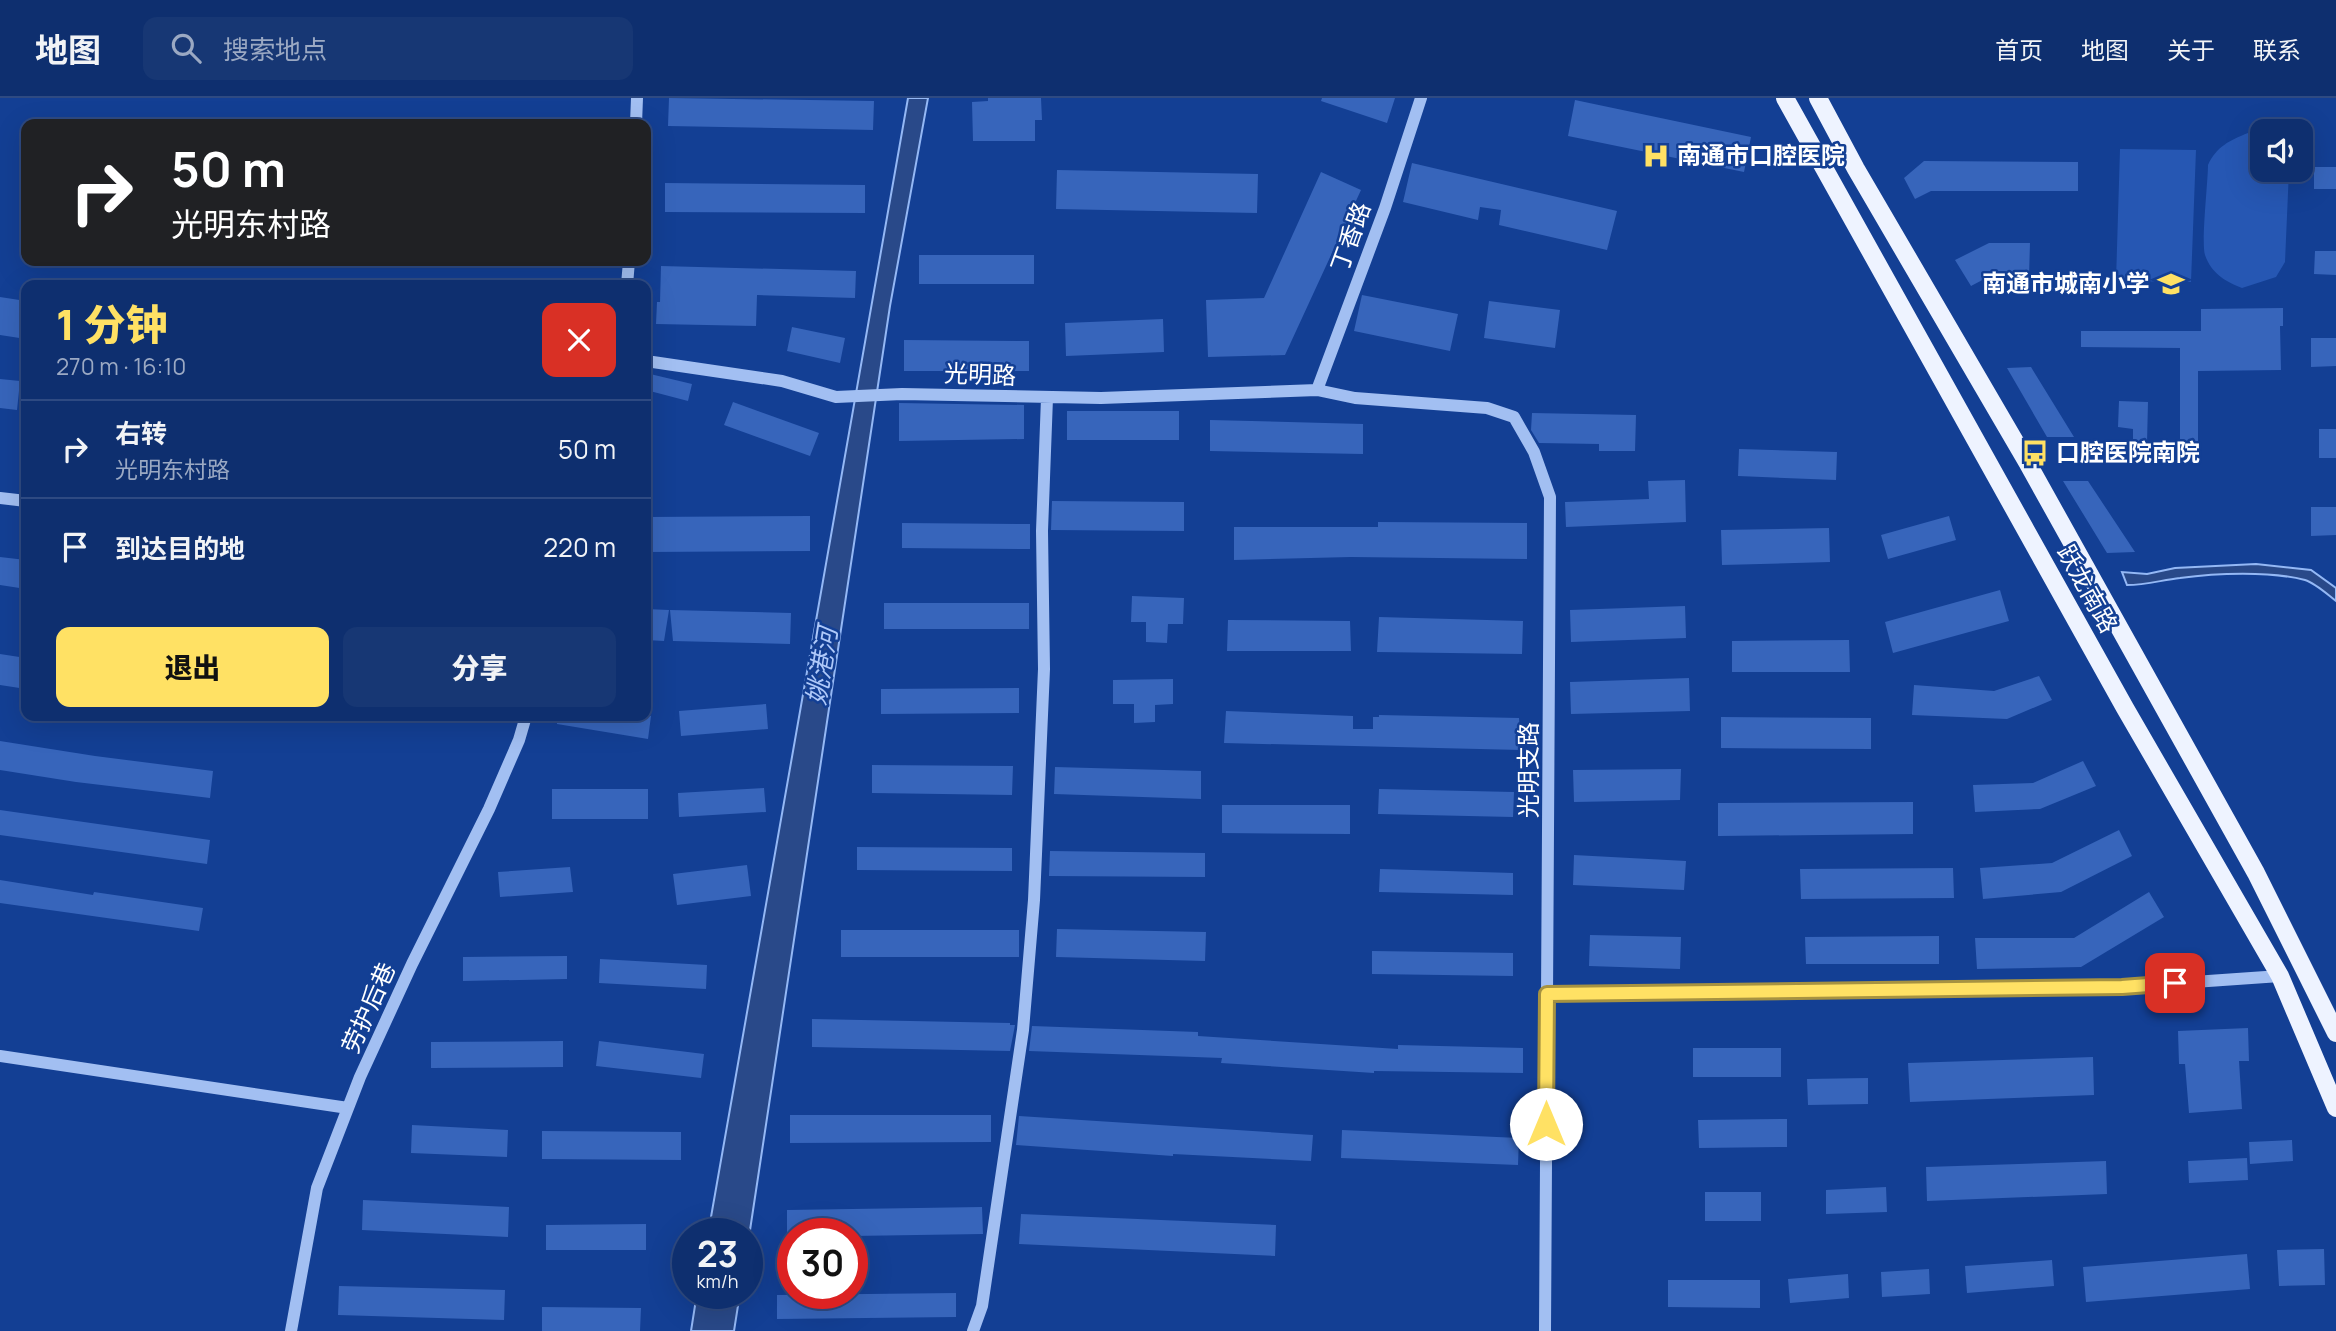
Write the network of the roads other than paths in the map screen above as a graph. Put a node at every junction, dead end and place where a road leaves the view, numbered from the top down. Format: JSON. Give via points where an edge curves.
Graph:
{"nodes":[{"id":1,"x":637,"y":98,"type":"edge"},
{"id":2,"x":1421,"y":98,"type":"edge"},
{"id":3,"x":1785,"y":98,"type":"edge"},
{"id":4,"x":1818,"y":98,"type":"edge"},
{"id":5,"x":636,"y":119,"type":"edge"},
{"id":6,"x":651,"y":362,"type":"edge"},
{"id":7,"x":1317,"y":390,"type":"junction"},
{"id":8,"x":1046,"y":398,"type":"junction"},
{"id":9,"x":0,"y":498,"type":"edge"},
{"id":10,"x":21,"y":500,"type":"edge"},
{"id":11,"x":525,"y":721,"type":"edge"},
{"id":12,"x":2280,"y":976,"type":"junction"},
{"id":13,"x":1547,"y":994,"type":"junction"},
{"id":14,"x":2336,"y":1033,"type":"edge"},
{"id":15,"x":0,"y":1056,"type":"edge"},
{"id":16,"x":348,"y":1108,"type":"junction"},
{"id":17,"x":2336,"y":1108,"type":"edge"},
{"id":18,"x":290,"y":1331,"type":"edge"},
{"id":19,"x":973,"y":1331,"type":"edge"},
{"id":20,"x":1545,"y":1331,"type":"edge"}],
"edges":[{"from":1,"to":5,"type":"street"},
{"from":2,"to":7,"type":"street","name":"丁香路"},
{"from":3,"to":12,"type":"main road","name":"跃龙南路"},
{"from":4,"to":14,"type":"main road","name":"跃龙南路","via":[[2256,873]]},
{"from":6,"to":8,"type":"street","name":"光明路","via":[[782,381],[836,397]]},
{"from":7,"to":8,"type":"street","name":"光明路"},
{"from":7,"to":13,"type":"street","name":"光明支路","via":[[1355,398],[1487,408],[1514,417],[1534,452],[1550,497]]},
{"from":8,"to":19,"type":"street","via":[[1041,531],[1044,669],[1034,900],[1023,1030],[982,1306]]},
{"from":9,"to":10,"type":"street"},
{"from":11,"to":16,"type":"street","name":"劳护后巷","via":[[489,809],[412,964]]},
{"from":12,"to":13,"type":"street","via":[[2122,987]]},
{"from":12,"to":17,"type":"main road","name":"跃龙南路"},
{"from":13,"to":20,"type":"street","name":"光明支路"},
{"from":15,"to":16,"type":"street"},
{"from":16,"to":18,"type":"street","name":"劳护后巷","via":[[317,1188]]}]}
